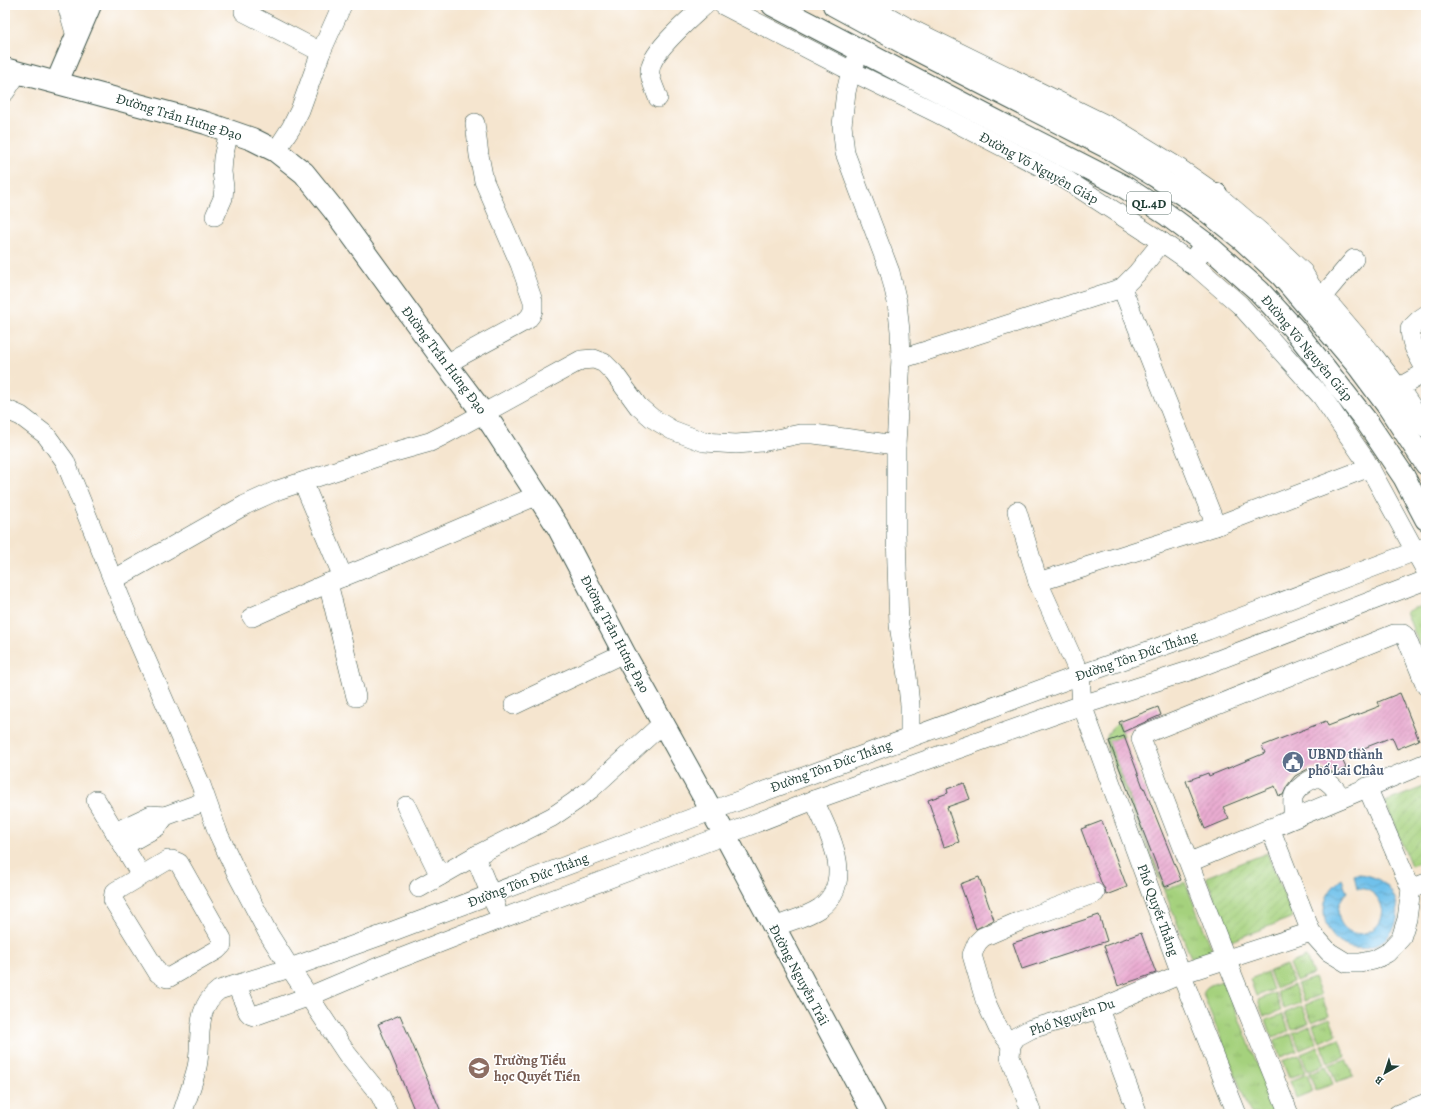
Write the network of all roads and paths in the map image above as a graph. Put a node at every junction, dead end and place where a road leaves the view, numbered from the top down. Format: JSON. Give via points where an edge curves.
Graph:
{"nodes":[{"id":1,"x":67,"y":5,"type":"edge"},
{"id":2,"x":90,"y":5,"type":"edge"},
{"id":3,"x":342,"y":5,"type":"edge"},
{"id":4,"x":705,"y":5,"type":"edge"},
{"id":5,"x":723,"y":5,"type":"edge"},
{"id":6,"x":773,"y":5,"type":"edge"},
{"id":7,"x":834,"y":5,"type":"edge"},
{"id":8,"x":868,"y":5,"type":"edge"},
{"id":9,"x":244,"y":12,"type":"dead end"},
{"id":10,"x":76,"y":36,"type":"junction"},
{"id":11,"x":861,"y":51,"type":"junction"},
{"id":12,"x":321,"y":52,"type":"junction"},
{"id":13,"x":11,"y":70,"type":"edge"},
{"id":14,"x":851,"y":71,"type":"junction"},
{"id":15,"x":57,"y":82,"type":"junction"},
{"id":16,"x":5,"y":92,"type":"edge"},
{"id":17,"x":658,"y":98,"type":"dead end"},
{"id":18,"x":475,"y":123,"type":"dead end"},
{"id":19,"x":229,"y":131,"type":"junction"},
{"id":20,"x":276,"y":151,"type":"junction"},
{"id":21,"x":1209,"y":201,"type":"junction"},
{"id":22,"x":215,"y":216,"type":"dead end"},
{"id":23,"x":1162,"y":242,"type":"junction"},
{"id":24,"x":1206,"y":244,"type":"junction"},
{"id":25,"x":1354,"y":259,"type":"dead end"},
{"id":26,"x":1192,"y":263,"type":"junction"},
{"id":27,"x":1122,"y":288,"type":"junction"},
{"id":28,"x":1322,"y":297,"type":"junction"},
{"id":29,"x":1426,"y":315,"type":"edge"},
{"id":30,"x":901,"y":359,"type":"junction"},
{"id":31,"x":446,"y":364,"type":"junction"},
{"id":32,"x":1426,"y":371,"type":"edge"},
{"id":33,"x":1398,"y":388,"type":"junction"},
{"id":34,"x":5,"y":409,"type":"edge"},
{"id":35,"x":484,"y":414,"type":"junction"},
{"id":36,"x":1426,"y":428,"type":"edge"},
{"id":37,"x":896,"y":445,"type":"junction"},
{"id":38,"x":1426,"y":464,"type":"edge"},
{"id":39,"x":1370,"y":468,"type":"junction"},
{"id":40,"x":303,"y":482,"type":"junction"},
{"id":41,"x":538,"y":495,"type":"junction"},
{"id":42,"x":1017,"y":511,"type":"dead end"},
{"id":43,"x":1426,"y":519,"type":"edge"},
{"id":44,"x":1216,"y":526,"type":"junction"},
{"id":45,"x":1421,"y":549,"type":"edge"},
{"id":46,"x":1426,"y":571,"type":"edge"},
{"id":47,"x":113,"y":580,"type":"junction"},
{"id":48,"x":335,"y":580,"type":"junction"},
{"id":49,"x":1426,"y":580,"type":"edge"},
{"id":50,"x":1038,"y":582,"type":"junction"},
{"id":51,"x":252,"y":617,"type":"dead end"},
{"id":52,"x":624,"y":653,"type":"junction"},
{"id":53,"x":1080,"y":675,"type":"junction"},
{"id":54,"x":1426,"y":686,"type":"edge"},
{"id":55,"x":356,"y":697,"type":"dead end"},
{"id":56,"x":514,"y":705,"type":"dead end"},
{"id":57,"x":1082,"y":705,"type":"junction"},
{"id":58,"x":663,"y":723,"type":"junction"},
{"id":59,"x":910,"y":737,"type":"junction"},
{"id":60,"x":1426,"y":762,"type":"edge"},
{"id":61,"x":1367,"y":788,"type":"junction"},
{"id":62,"x":1342,"y":798,"type":"junction"},
{"id":63,"x":96,"y":800,"type":"dead end"},
{"id":64,"x":814,"y":800,"type":"junction"},
{"id":65,"x":206,"y":801,"type":"junction"},
{"id":66,"x":406,"y":806,"type":"dead end"},
{"id":67,"x":711,"y":810,"type":"junction"},
{"id":68,"x":1294,"y":818,"type":"junction"},
{"id":69,"x":1270,"y":828,"type":"junction"},
{"id":70,"x":725,"y":835,"type":"junction"},
{"id":71,"x":119,"y":839,"type":"junction"},
{"id":72,"x":476,"y":856,"type":"junction"},
{"id":73,"x":1190,"y":862,"type":"junction"},
{"id":74,"x":141,"y":875,"type":"junction"},
{"id":75,"x":440,"y":876,"type":"junction"},
{"id":76,"x":1418,"y":886,"type":"edge"},
{"id":77,"x":419,"y":888,"type":"dead end"},
{"id":78,"x":1095,"y":893,"type":"dead end"},
{"id":79,"x":491,"y":895,"type":"junction"},
{"id":80,"x":501,"y":919,"type":"junction"},
{"id":81,"x":774,"y":927,"type":"junction"},
{"id":82,"x":1311,"y":932,"type":"junction"},
{"id":83,"x":1226,"y":959,"type":"junction"},
{"id":84,"x":290,"y":968,"type":"junction"},
{"id":85,"x":1181,"y":974,"type":"junction"},
{"id":86,"x":237,"y":986,"type":"junction"},
{"id":87,"x":310,"y":996,"type":"junction"},
{"id":88,"x":1099,"y":1009,"type":"junction"},
{"id":89,"x":1012,"y":1045,"type":"junction"},
{"id":90,"x":1426,"y":1103,"type":"edge"},
{"id":91,"x":182,"y":1114,"type":"edge"},
{"id":92,"x":389,"y":1114,"type":"edge"},
{"id":93,"x":874,"y":1114,"type":"edge"},
{"id":94,"x":1032,"y":1114,"type":"edge"},
{"id":95,"x":1138,"y":1114,"type":"edge"},
{"id":96,"x":1237,"y":1114,"type":"edge"},
{"id":97,"x":1288,"y":1114,"type":"edge"},
{"id":98,"x":1398,"y":1114,"type":"edge"}],
"edges":[{"from":1,"to":10,"type":"street"},
{"from":2,"to":10,"type":"main road"},
{"from":3,"to":12,"type":"street"},
{"from":4,"to":17,"type":"street","via":[[661,47],[652,60],[649,72]]},
{"from":5,"to":14,"type":"street","name":"Đường Võ Nguyên Giáp"},
{"from":6,"to":11,"type":"main road","name":"Đường Võ Nguyên Giáp","number":"QL.4D"},
{"from":7,"to":21,"type":"main road","name":"Đường Võ Nguyên Giáp","number":"QL.4D","via":[[1113,150],[1154,175]]},
{"from":8,"to":21,"type":"street","name":"Đường Võ Nguyên Giáp","via":[[905,26],[1119,131],[1176,166]]},
{"from":9,"to":12,"type":"street"},
{"from":10,"to":15,"type":"main road"},
{"from":11,"to":14,"type":"street"},
{"from":11,"to":24,"type":"main road","name":"Đường Võ Nguyên Giáp","number":"QL.4D","via":[[1124,186]]},
{"from":12,"to":20,"type":"street","via":[[300,110]]},
{"from":13,"to":15,"type":"main road","name":"Đường Trần Hưng Đạo"},
{"from":13,"to":16,"type":"street"},
{"from":14,"to":23,"type":"street","name":"Đường Võ Nguyên Giáp","via":[[1065,180]]},
{"from":14,"to":30,"type":"street","via":[[842,125],[845,152],[890,272],[897,302]]},
{"from":15,"to":19,"type":"main road","name":"Đường Trần Hưng Đạo"},
{"from":18,"to":31,"type":"street","via":[[484,181],[520,264],[533,301],[533,310],[527,320]]},
{"from":19,"to":20,"type":"main road","name":"Đường Trần Hưng Đạo"},
{"from":19,"to":22,"type":"street","via":[[223,158],[223,198]]},
{"from":20,"to":31,"type":"main road","name":"Đường Trần Hưng Đạo","via":[[304,173],[333,209]]},
{"from":21,"to":28,"type":"street","name":"Đường Võ Nguyên Giáp","via":[[1264,236],[1303,272],[1311,286]]},
{"from":21,"to":38,"type":"main road","name":"Đường Võ Nguyên Giáp","number":"QL.4D","via":[[1243,240],[1282,276],[1359,367]]},
{"from":23,"to":26,"type":"street","name":"Đường Võ Nguyên Giáp"},
{"from":23,"to":27,"type":"street","via":[[1137,274]]},
{"from":24,"to":26,"type":"main road"},
{"from":24,"to":43,"type":"main road","name":"Đường Võ Nguyên Giáp","number":"QL.4D","via":[[1259,291],[1299,335],[1367,422],[1404,477]]},
{"from":25,"to":28,"type":"street"},
{"from":26,"to":39,"type":"street","name":"Đường Võ Nguyên Giáp","via":[[1240,305],[1322,397]]},
{"from":27,"to":30,"type":"street"},
{"from":27,"to":44,"type":"street"},
{"from":28,"to":33,"type":"street","name":"Đường Võ Nguyên Giáp"},
{"from":29,"to":32,"type":"street","via":[[1410,329],[1410,334],[1413,346]]},
{"from":30,"to":37,"type":"street"},
{"from":31,"to":35,"type":"main road","name":"Đường Trần Hưng Đạo"},
{"from":32,"to":33,"type":"street"},
{"from":33,"to":36,"type":"street","name":"Đường Võ Nguyên Giáp"},
{"from":34,"to":47,"type":"street","via":[[21,416],[46,435],[66,461]]},
{"from":35,"to":37,"type":"street","via":[[581,360],[594,359],[604,363],[614,373],[638,406],[652,418],[672,430],[704,442],[736,444],[814,434]]},
{"from":35,"to":40,"type":"street","via":[[430,442]]},
{"from":35,"to":41,"type":"main road","name":"Đường Trần Hưng Đạo"},
{"from":37,"to":59,"type":"street","via":[[899,625],[909,698]]},
{"from":39,"to":44,"type":"street"},
{"from":39,"to":45,"type":"street","name":"Đường Võ Nguyên Giáp"},
{"from":40,"to":47,"type":"street","via":[[245,505]]},
{"from":40,"to":48,"type":"street"},
{"from":41,"to":48,"type":"street"},
{"from":41,"to":52,"type":"main road","name":"Đường Trần Hưng Đạo","via":[[558,527]]},
{"from":42,"to":50,"type":"street"},
{"from":44,"to":50,"type":"street"},
{"from":45,"to":46,"type":"street","name":"Đường Võ Nguyên Giáp"},
{"from":45,"to":53,"type":"street","name":"Đường Tôn Đức Thắng","via":[[1208,630]]},
{"from":47,"to":65,"type":"street"},
{"from":48,"to":51,"type":"street"},
{"from":48,"to":55,"type":"street"},
{"from":49,"to":57,"type":"street","name":"Đường Tôn Đức Thắng","via":[[1192,670]]},
{"from":50,"to":53,"type":"street"},
{"from":52,"to":56,"type":"street"},
{"from":52,"to":58,"type":"main road","name":"Đường Trần Hưng Đạo"},
{"from":53,"to":57,"type":"street","name":"Phố Quyết Thắng"},
{"from":53,"to":59,"type":"street","name":"Đường Tôn Đức Thắng"},
{"from":54,"to":73,"type":"street","via":[[1406,637],[1403,634],[1394,634],[1143,736],[1141,739]]},
{"from":57,"to":64,"type":"street","name":"Đường Tôn Đức Thắng"},
{"from":57,"to":85,"type":"street","name":"Phố Quyết Thắng"},
{"from":58,"to":67,"type":"main road","name":"Đường Trần Hưng Đạo"},
{"from":58,"to":72,"type":"street","via":[[574,802],[552,817]]},
{"from":59,"to":67,"type":"street","name":"Đường Tôn Đức Thắng"},
{"from":60,"to":61,"type":"street"},
{"from":61,"to":62,"type":"street"},
{"from":61,"to":76,"type":"street"},
{"from":62,"to":68,"type":"street"},
{"from":62,"to":68,"type":"street","via":[[1325,780],[1314,778],[1306,782],[1292,798]]},
{"from":63,"to":71,"type":"street"},
{"from":64,"to":70,"type":"street","name":"Đường Tôn Đức Thắng"},
{"from":64,"to":81,"type":"street","via":[[835,850],[839,871],[834,892],[829,901],[819,909]]},
{"from":65,"to":71,"type":"street","via":[[165,816],[157,827]]},
{"from":65,"to":84,"type":"street","via":[[238,876]]},
{"from":66,"to":75,"type":"street"},
{"from":67,"to":70,"type":"main road","name":"Đường Trần Hưng Đạo"},
{"from":67,"to":79,"type":"street","name":"Đường Tôn Đức Thắng"},
{"from":68,"to":69,"type":"street"},
{"from":69,"to":73,"type":"street"},
{"from":69,"to":82,"type":"street"},
{"from":70,"to":80,"type":"street","name":"Đường Tôn Đức Thắng"},
{"from":70,"to":81,"type":"main road","name":"Đường Nguyễn Trãi"},
{"from":71,"to":74,"type":"street"},
{"from":72,"to":75,"type":"street"},
{"from":72,"to":79,"type":"street"},
{"from":73,"to":83,"type":"street"},
{"from":74,"to":74,"type":"street","via":[[116,891],[113,900],[158,973],[164,977],[172,977],[220,948],[222,939],[179,863],[168,860]]},
{"from":75,"to":77,"type":"street"},
{"from":76,"to":82,"type":"street","via":[[1401,938],[1387,952],[1374,960],[1347,963],[1329,952]]},
{"from":78,"to":89,"type":"street","via":[[1020,921],[983,937],[977,943],[972,955],[985,1000],[998,1028]]},
{"from":79,"to":80,"type":"street"},
{"from":79,"to":84,"type":"street","name":"Đường Tôn Đức Thắng"},
{"from":80,"to":87,"type":"street","name":"Đường Tôn Đức Thắng"},
{"from":81,"to":93,"type":"main road","name":"Đường Nguyễn Trãi"},
{"from":82,"to":83,"type":"street","name":"Phố Nguyễn Du"},
{"from":83,"to":85,"type":"street","name":"Phố Nguyễn Du"},
{"from":83,"to":97,"type":"street"},
{"from":84,"to":86,"type":"street","name":"Đường Tôn Đức Thắng"},
{"from":84,"to":87,"type":"street"},
{"from":85,"to":88,"type":"street","name":"Phố Nguyễn Du"},
{"from":85,"to":96,"type":"street","name":"Phố Quyết Thắng"},
{"from":86,"to":87,"type":"street","name":"Đường Tôn Đức Thắng","via":[[248,1012],[254,1016]]},
{"from":86,"to":91,"type":"street","name":"Đường Tôn Đức Thắng","via":[[219,990],[207,1001],[201,1022],[197,1066]]},
{"from":87,"to":92,"type":"street","via":[[347,1054],[380,1094]]},
{"from":88,"to":89,"type":"street","name":"Phố Nguyễn Du","via":[[1031,1029],[1016,1037]]},
{"from":88,"to":95,"type":"street"},
{"from":89,"to":94,"type":"street","via":[[1010,1057]]},
{"from":90,"to":98,"type":"street"}]}
